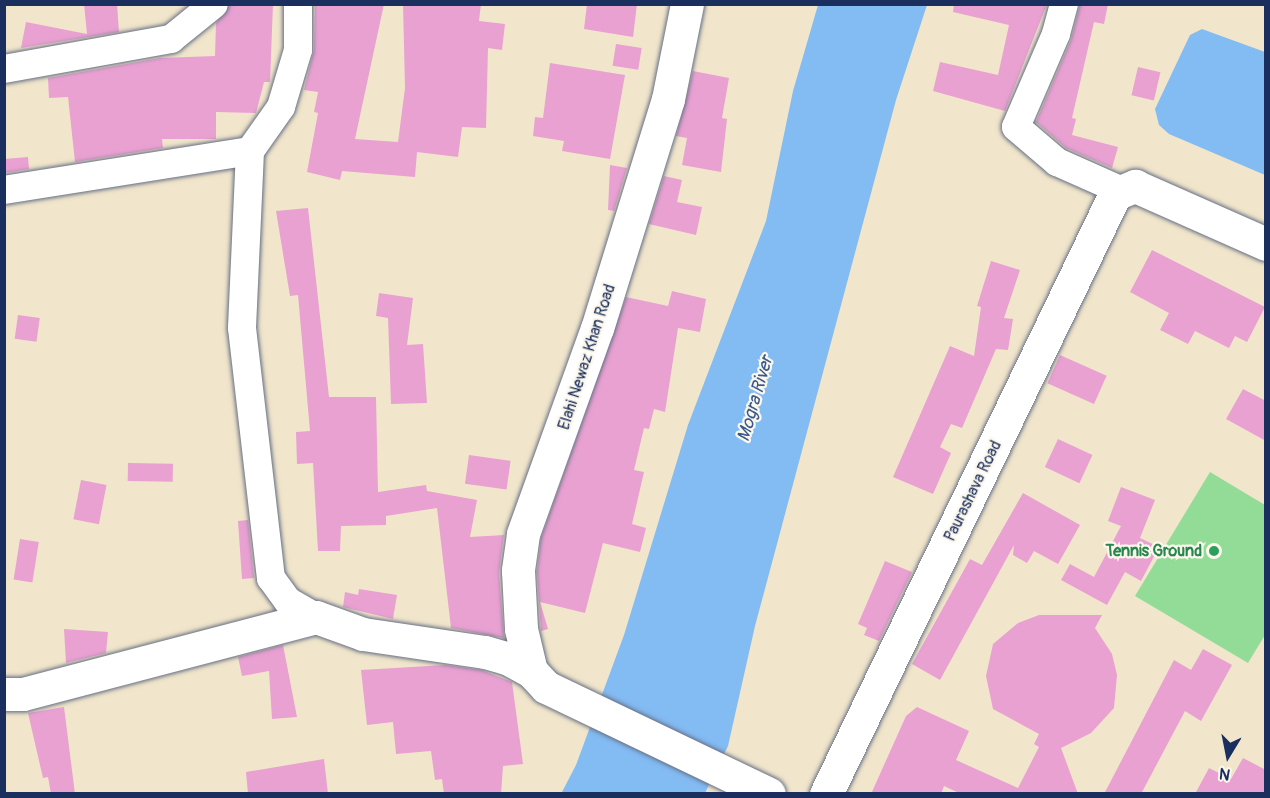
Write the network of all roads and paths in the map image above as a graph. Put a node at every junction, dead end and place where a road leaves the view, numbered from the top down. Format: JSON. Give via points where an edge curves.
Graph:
{"nodes":[{"id":1,"x":214,"y":4,"type":"edge"},
{"id":2,"x":298,"y":4,"type":"edge"},
{"id":3,"x":687,"y":4,"type":"edge"},
{"id":4,"x":1064,"y":4,"type":"edge"},
{"id":5,"x":4,"y":69,"type":"edge"},
{"id":6,"x":250,"y":151,"type":"junction"},
{"id":7,"x":4,"y":190,"type":"edge"},
{"id":8,"x":1120,"y":190,"type":"junction"},
{"id":9,"x":1266,"y":244,"type":"edge"},
{"id":10,"x":316,"y":617,"type":"junction"},
{"id":11,"x":531,"y":671,"type":"junction"},
{"id":12,"x":4,"y":694,"type":"edge"},
{"id":13,"x":770,"y":794,"type":"edge"},
{"id":14,"x":826,"y":794,"type":"edge"}],
"edges":[{"from":1,"to":5,"type":"street","via":[[171,39]]},
{"from":2,"to":6,"type":"street","via":[[298,50],[281,107]]},
{"from":3,"to":11,"type":"street","name":"Elahi Newaz Khan Road","via":[[668,99],[586,362],[519,550],[521,629]]},
{"from":4,"to":8,"type":"street","via":[[1056,34],[1016,128],[1057,162]]},
{"from":6,"to":7,"type":"street"},
{"from":6,"to":10,"type":"street","via":[[242,328],[268,560],[277,591]]},
{"from":8,"to":9,"type":"street","via":[[1135,186]]},
{"from":8,"to":14,"type":"street","name":"Paurashava Road","via":[[1104,210],[1027,381]]},
{"from":10,"to":11,"type":"street","via":[[363,634],[485,652]]},
{"from":10,"to":12,"type":"street","via":[[23,694]]},
{"from":11,"to":13,"type":"street","via":[[546,687],[562,696]]}]}
